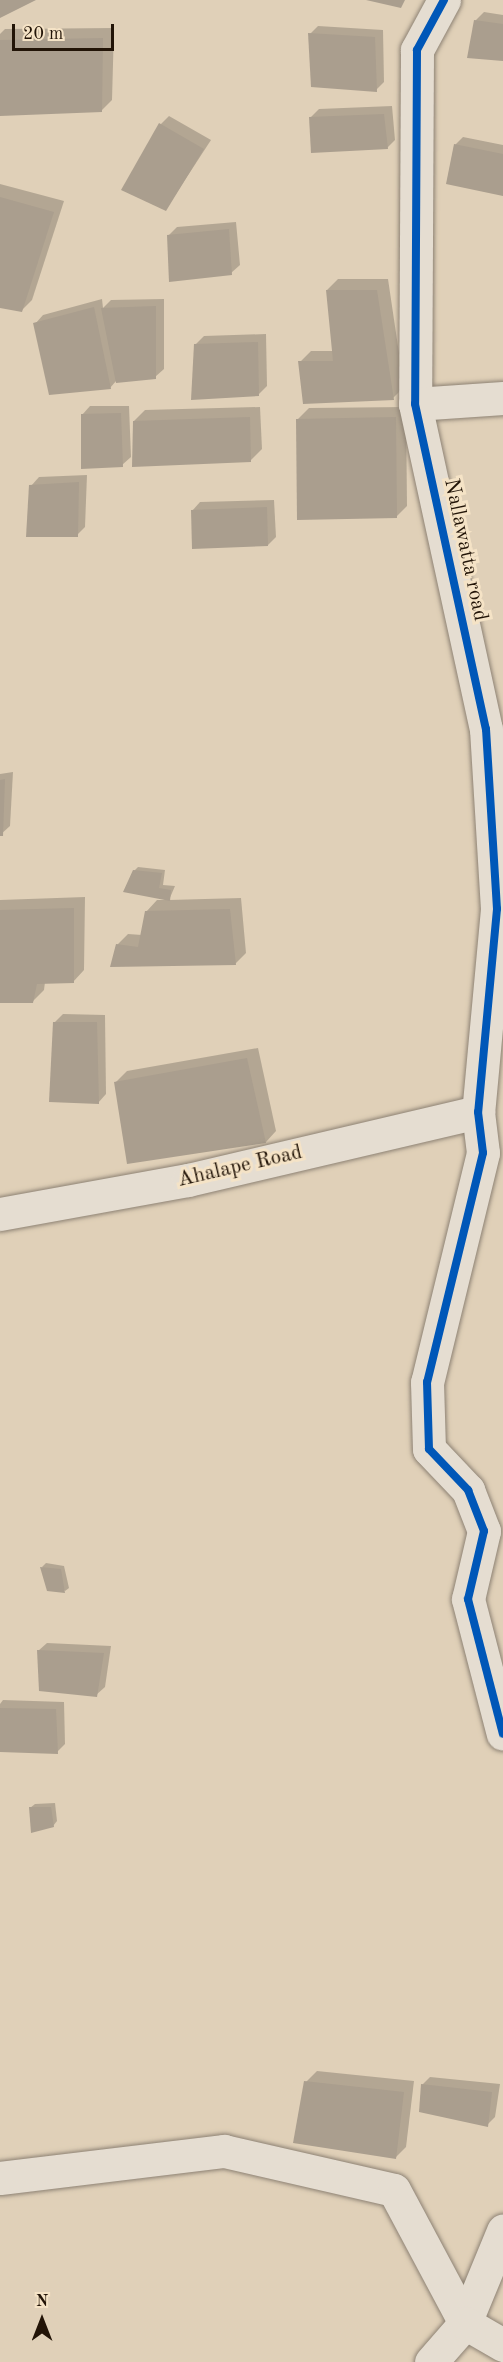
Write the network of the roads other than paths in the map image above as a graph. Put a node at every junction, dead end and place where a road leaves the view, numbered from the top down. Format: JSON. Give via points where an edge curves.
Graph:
{"nodes":[{"id":1,"x":444,"y":0,"type":"edge"},
{"id":2,"x":503,"y":398,"type":"edge"},
{"id":3,"x":415,"y":404,"type":"junction"},
{"id":4,"x":478,"y":1112,"type":"junction"},
{"id":5,"x":0,"y":1214,"type":"edge"},
{"id":6,"x":503,"y":1734,"type":"edge"},
{"id":7,"x":0,"y":2178,"type":"edge"},
{"id":8,"x":503,"y":2231,"type":"edge"},
{"id":9,"x":465,"y":2323,"type":"junction"},
{"id":10,"x":503,"y":2344,"type":"edge"},
{"id":11,"x":431,"y":2362,"type":"edge"}],
"edges":[{"from":1,"to":3,"type":"street","name":"Nallawatta road","via":[[417,50]]},
{"from":2,"to":3,"type":"street"},
{"from":3,"to":4,"type":"street","name":"Nallawatta road","via":[[486,729],[497,909]]},
{"from":4,"to":5,"type":"street","name":"Ahalape Road","via":[[188,1180]]},
{"from":4,"to":6,"type":"street","name":"Nallawatta road","via":[[483,1153],[427,1382],[429,1449],[468,1490],[484,1531],[468,1599]]},
{"from":7,"to":9,"type":"street","via":[[224,2151],[394,2190]]},
{"from":8,"to":9,"type":"street"},
{"from":9,"to":10,"type":"street"},
{"from":9,"to":11,"type":"street"}]}
